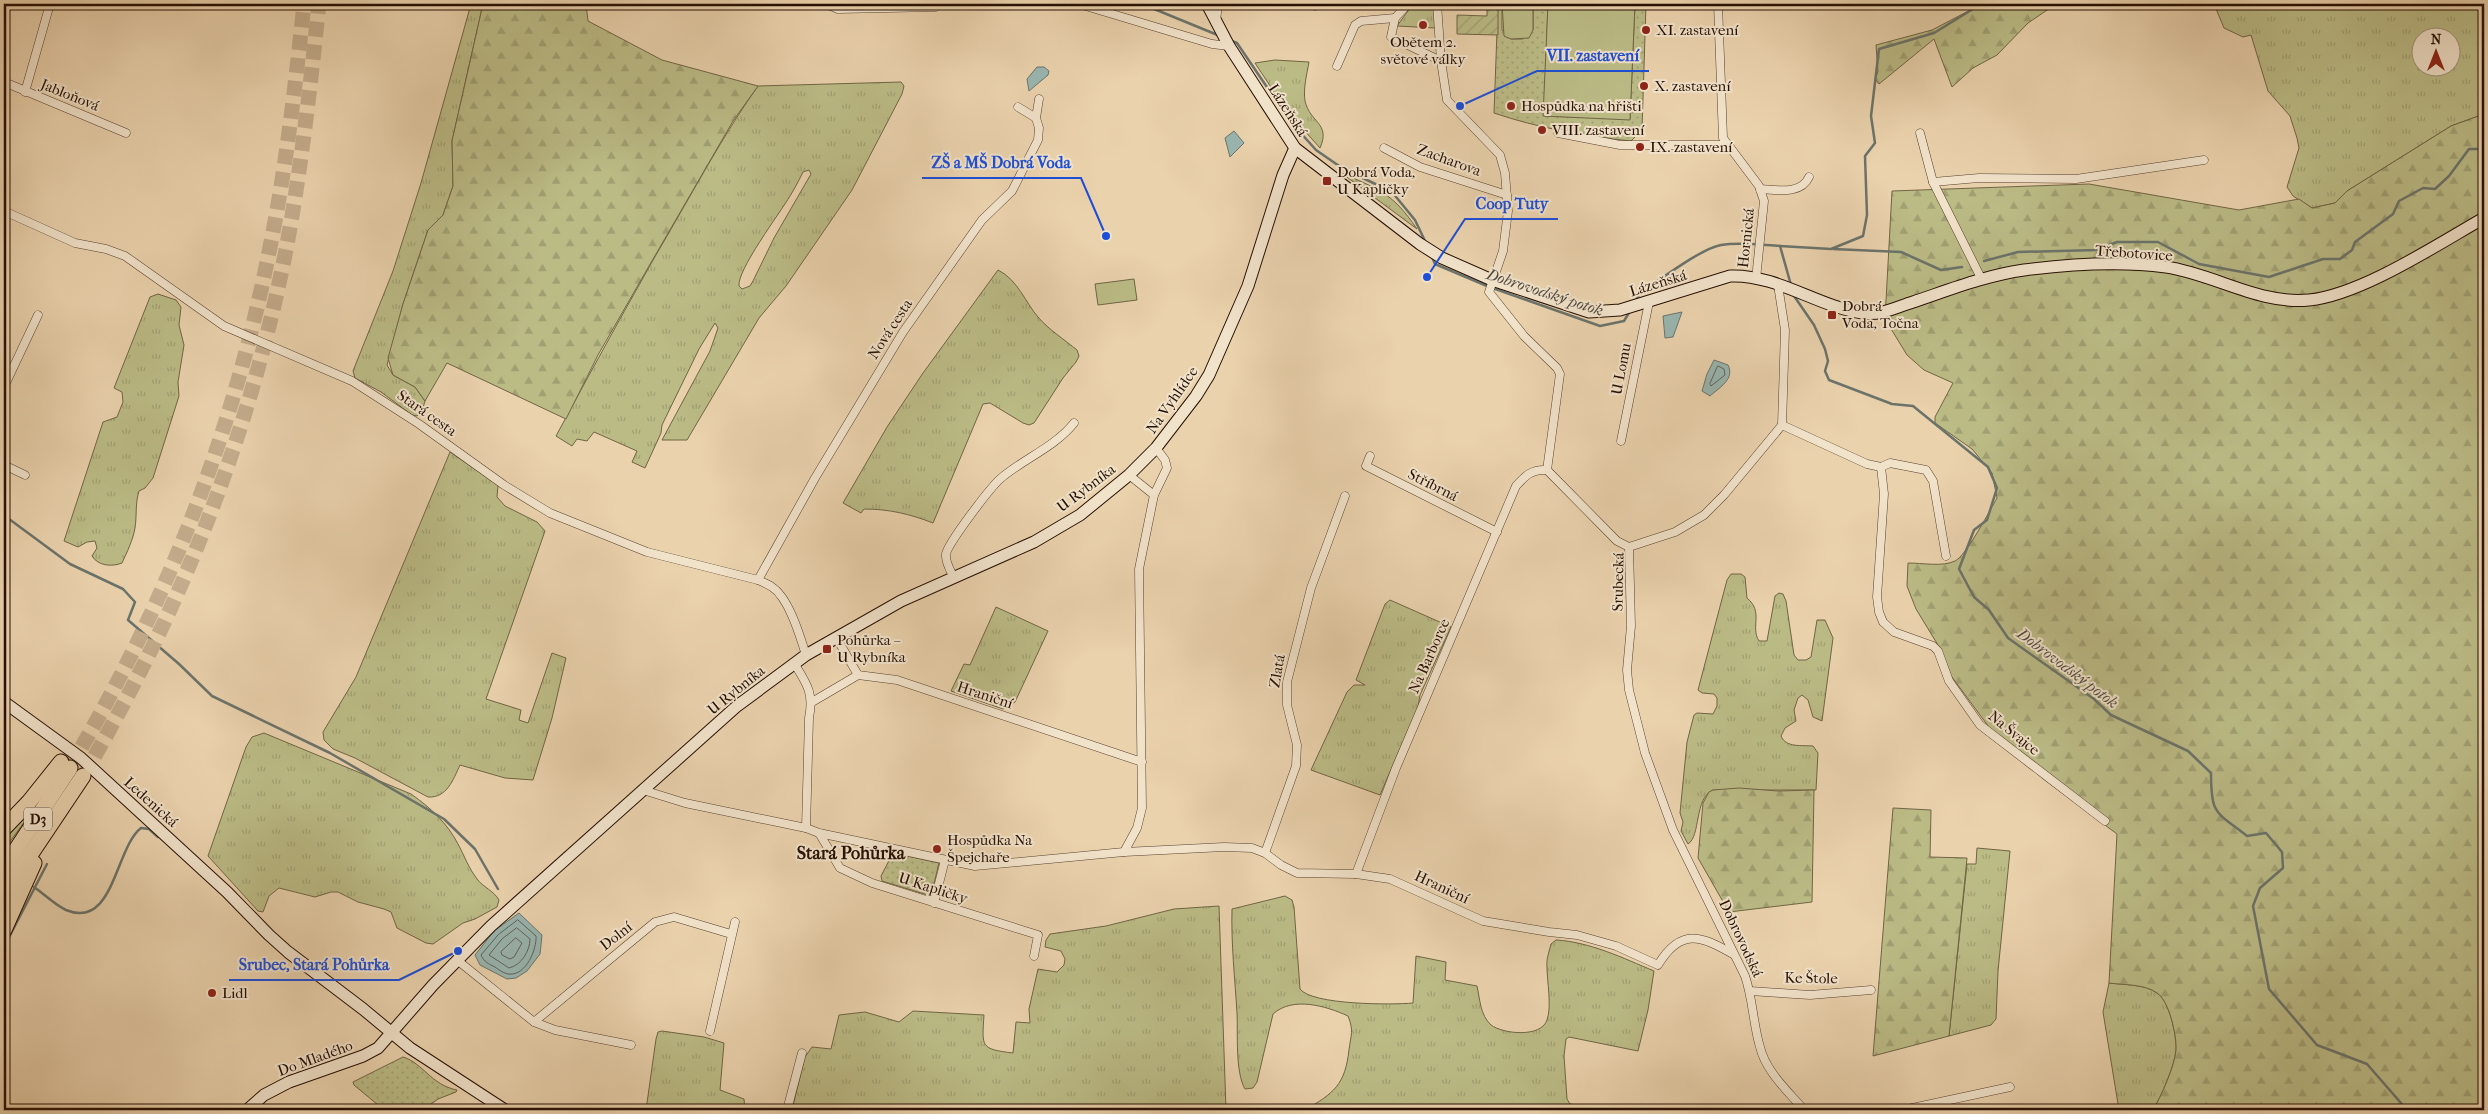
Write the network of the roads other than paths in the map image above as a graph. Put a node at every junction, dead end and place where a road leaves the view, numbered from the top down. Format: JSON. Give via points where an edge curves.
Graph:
{"nodes":[{"id":1,"x":50,"y":4,"type":"edge"},
{"id":2,"x":681,"y":4,"type":"edge"},
{"id":3,"x":703,"y":4,"type":"edge"},
{"id":4,"x":826,"y":4,"type":"edge"},
{"id":5,"x":1079,"y":4,"type":"edge"},
{"id":6,"x":1206,"y":4,"type":"edge"},
{"id":7,"x":1218,"y":4,"type":"edge"},
{"id":8,"x":1408,"y":4,"type":"edge"},
{"id":9,"x":1437,"y":4,"type":"edge"},
{"id":10,"x":1718,"y":4,"type":"edge"},
{"id":11,"x":936,"y":7,"type":"dead end"},
{"id":12,"x":1395,"y":18,"type":"junction"},
{"id":13,"x":1216,"y":21,"type":"junction"},
{"id":14,"x":1229,"y":46,"type":"junction"},
{"id":15,"x":1441,"y":61,"type":"junction"},
{"id":16,"x":1337,"y":66,"type":"dead end"},
{"id":17,"x":4,"y":82,"type":"edge"},
{"id":18,"x":25,"y":92,"type":"junction"},
{"id":19,"x":1039,"y":99,"type":"dead end"},
{"id":20,"x":1018,"y":107,"type":"dead end"},
{"id":21,"x":1036,"y":118,"type":"junction"},
{"id":22,"x":126,"y":133,"type":"dead end"},
{"id":23,"x":1558,"y":133,"type":"dead end"},
{"id":24,"x":1920,"y":133,"type":"dead end"},
{"id":25,"x":1729,"y":145,"type":"junction"},
{"id":26,"x":1295,"y":148,"type":"junction"},
{"id":27,"x":1384,"y":148,"type":"dead end"},
{"id":28,"x":2204,"y":160,"type":"dead end"},
{"id":29,"x":1809,"y":177,"type":"dead end"},
{"id":30,"x":1933,"y":182,"type":"junction"},
{"id":31,"x":1760,"y":189,"type":"junction"},
{"id":32,"x":1507,"y":195,"type":"junction"},
{"id":33,"x":4,"y":211,"type":"edge"},
{"id":34,"x":2484,"y":218,"type":"edge"},
{"id":35,"x":1756,"y":279,"type":"junction"},
{"id":36,"x":1982,"y":280,"type":"junction"},
{"id":37,"x":1491,"y":285,"type":"junction"},
{"id":38,"x":1780,"y":286,"type":"junction"},
{"id":39,"x":1799,"y":293,"type":"joint"},
{"id":40,"x":1644,"y":303,"type":"junction"},
{"id":41,"x":38,"y":315,"type":"dead end"},
{"id":42,"x":4,"y":388,"type":"edge"},
{"id":43,"x":1074,"y":423,"type":"dead end"},
{"id":44,"x":1782,"y":424,"type":"junction"},
{"id":45,"x":1621,"y":441,"type":"dead end"},
{"id":46,"x":1156,"y":448,"type":"junction"},
{"id":47,"x":1370,"y":456,"type":"dead end"},
{"id":48,"x":4,"y":465,"type":"edge"},
{"id":49,"x":1881,"y":467,"type":"junction"},
{"id":50,"x":1548,"y":470,"type":"junction"},
{"id":51,"x":25,"y":475,"type":"dead end"},
{"id":52,"x":1129,"y":475,"type":"junction"},
{"id":53,"x":1154,"y":495,"type":"junction"},
{"id":54,"x":1345,"y":496,"type":"dead end"},
{"id":55,"x":1497,"y":532,"type":"junction"},
{"id":56,"x":1629,"y":547,"type":"junction"},
{"id":57,"x":1946,"y":556,"type":"dead end"},
{"id":58,"x":953,"y":576,"type":"junction"},
{"id":59,"x":758,"y":580,"type":"junction"},
{"id":60,"x":836,"y":637,"type":"junction"},
{"id":61,"x":806,"y":655,"type":"junction"},
{"id":62,"x":794,"y":663,"type":"junction"},
{"id":63,"x":858,"y":675,"type":"junction"},
{"id":64,"x":4,"y":702,"type":"edge"},
{"id":65,"x":812,"y":702,"type":"junction"},
{"id":66,"x":1142,"y":762,"type":"junction"},
{"id":67,"x":83,"y":776,"type":"tunnel mouth"},
{"id":68,"x":643,"y":790,"type":"junction"},
{"id":69,"x":2106,"y":821,"type":"dead end"},
{"id":70,"x":52,"y":825,"type":"junction"},
{"id":71,"x":4,"y":828,"type":"edge"},
{"id":72,"x":806,"y":828,"type":"junction"},
{"id":73,"x":1673,"y":830,"type":"joint"},
{"id":74,"x":819,"y":833,"type":"junction"},
{"id":75,"x":1124,"y":852,"type":"junction"},
{"id":76,"x":1265,"y":853,"type":"junction"},
{"id":77,"x":945,"y":860,"type":"junction"},
{"id":78,"x":4,"y":868,"type":"edge"},
{"id":79,"x":1356,"y":874,"type":"junction"},
{"id":80,"x":4,"y":894,"type":"edge"},
{"id":81,"x":934,"y":903,"type":"junction"},
{"id":82,"x":734,"y":922,"type":"dead end"},
{"id":83,"x":4,"y":930,"type":"edge"},
{"id":84,"x":731,"y":934,"type":"junction"},
{"id":85,"x":1733,"y":954,"type":"junction"},
{"id":86,"x":1034,"y":956,"type":"dead end"},
{"id":87,"x":457,"y":960,"type":"junction"},
{"id":88,"x":1871,"y":990,"type":"dead end"},
{"id":89,"x":1750,"y":991,"type":"junction"},
{"id":90,"x":534,"y":1022,"type":"junction"},
{"id":91,"x":710,"y":1031,"type":"dead end"},
{"id":92,"x":393,"y":1033,"type":"junction"},
{"id":93,"x":631,"y":1046,"type":"dead end"},
{"id":94,"x":802,"y":1053,"type":"dead end"},
{"id":95,"x":2010,"y":1087,"type":"dead end"},
{"id":96,"x":247,"y":1110,"type":"edge"},
{"id":97,"x":505,"y":1110,"type":"edge"},
{"id":98,"x":787,"y":1110,"type":"edge"},
{"id":99,"x":1804,"y":1110,"type":"edge"},
{"id":100,"x":1903,"y":1110,"type":"edge"}],
"edges":[{"from":1,"to":18,"type":"street"},
{"from":2,"to":3,"type":"street"},
{"from":4,"to":11,"type":"street","via":[[838,9]]},
{"from":5,"to":14,"type":"street","via":[[1212,44]]},
{"from":6,"to":13,"type":"street","name":"Lázeňská"},
{"from":7,"to":13,"type":"street"},
{"from":8,"to":12,"type":"street"},
{"from":9,"to":15,"type":"street","name":"Zacharova"},
{"from":10,"to":25,"type":"street","name":"Hornická","via":[[1721,123]]},
{"from":12,"to":15,"type":"street","via":[[1391,37]]},
{"from":12,"to":16,"type":"street","via":[[1361,21],[1355,25]]},
{"from":13,"to":14,"type":"street","name":"Lázeňská"},
{"from":14,"to":26,"type":"street","name":"Lázeňská"},
{"from":15,"to":32,"type":"street","name":"Zacharova","via":[[1447,100],[1500,155]]},
{"from":17,"to":18,"type":"street","name":"Jabloňová"},
{"from":18,"to":22,"type":"street","name":"Jabloňová"},
{"from":19,"to":21,"type":"street","name":"Nová cesta"},
{"from":20,"to":21,"type":"street"},
{"from":21,"to":59,"type":"street","name":"Nová cesta","via":[[1038,140],[1012,191],[982,220],[903,332]]},
{"from":23,"to":25,"type":"street","via":[[1620,145]]},
{"from":24,"to":30,"type":"street"},
{"from":25,"to":31,"type":"street","name":"Hornická"},
{"from":26,"to":37,"type":"street","name":"Lázeňská","via":[[1420,244]]},
{"from":26,"to":46,"type":"street","name":"Na Vyhlídce","via":[[1283,175],[1248,286],[1208,375]]},
{"from":27,"to":32,"type":"street","name":"Zacharova","via":[[1420,167]]},
{"from":28,"to":30,"type":"street","via":[[2076,179],[1979,178]]},
{"from":29,"to":31,"type":"street","via":[[1806,184],[1792,190]]},
{"from":30,"to":36,"type":"street"},
{"from":31,"to":35,"type":"street","name":"Hornická","via":[[1764,202]]},
{"from":32,"to":37,"type":"street","name":"Zacharova","via":[[1503,251]]},
{"from":33,"to":59,"type":"street","name":"Stará cesta","via":[[75,242],[125,256],[224,326],[352,381],[550,513],[647,552]]},
{"from":34,"to":36,"type":"street","name":"Třebotovice","via":[[2377,277],[2345,291],[2310,300],[2280,300],[2167,268],[2103,264],[2022,270]]},
{"from":35,"to":38,"type":"street","name":"Lázeňská"},
{"from":35,"to":40,"type":"street","name":"Lázeňská","via":[[1730,276]]},
{"from":36,"to":39,"type":"street","name":"Třebotovice","via":[[1886,312],[1865,314]]},
{"from":37,"to":40,"type":"street","name":"Lázeňská","via":[[1589,312],[1620,310]]},
{"from":37,"to":50,"type":"street","via":[[1524,336],[1558,370],[1560,381]]},
{"from":38,"to":39,"type":"street","name":"Lázeňská"},
{"from":38,"to":44,"type":"street","via":[[1785,330]]},
{"from":40,"to":45,"type":"street","name":"U Lomu"},
{"from":41,"to":42,"type":"street"},
{"from":43,"to":58,"type":"street","via":[[1060,437],[1000,480],[957,534],[946,552]]},
{"from":44,"to":49,"type":"street","via":[[1867,464]]},
{"from":44,"to":56,"type":"street","name":"Srubecká","via":[[1704,515],[1675,532]]},
{"from":46,"to":52,"type":"street","name":"U Rybníka"},
{"from":46,"to":53,"type":"street","name":"Na Vyhlídce","via":[[1167,468]]},
{"from":47,"to":55,"type":"street","name":"Stříbrná","via":[[1366,466]]},
{"from":48,"to":51,"type":"street"},
{"from":49,"to":57,"type":"street","via":[[1890,463],[1926,470],[1933,481]]},
{"from":49,"to":69,"type":"street","name":"Na Švajce","via":[[1884,494],[1877,598],[1883,622],[1894,632],[1933,646],[1938,651],[1948,680],[1980,726]]},
{"from":50,"to":55,"type":"street","name":"Na Barborce","via":[[1527,474],[1516,486]]},
{"from":50,"to":56,"type":"street","via":[[1616,541]]},
{"from":52,"to":53,"type":"street"},
{"from":52,"to":58,"type":"street","name":"U Rybníka","via":[[1080,515],[1034,542]]},
{"from":53,"to":66,"type":"street","name":"Na Vyhlídce","via":[[1139,569]]},
{"from":54,"to":76,"type":"street","name":"Zlatá","via":[[1311,588],[1286,682],[1287,705],[1297,744],[1296,766]]},
{"from":55,"to":79,"type":"street","name":"Na Barborce","via":[[1396,768]]},
{"from":56,"to":73,"type":"street","name":"Srubecká","via":[[1629,690],[1645,753]]},
{"from":58,"to":60,"type":"street","name":"U Rybníka"},
{"from":59,"to":61,"type":"street","name":"Stará cesta","via":[[773,587],[782,597]]},
{"from":60,"to":61,"type":"street","name":"U Rybníka"},
{"from":60,"to":63,"type":"street"},
{"from":61,"to":62,"type":"street","name":"U Rybníka"},
{"from":62,"to":65,"type":"street","via":[[808,687]]},
{"from":62,"to":68,"type":"street","name":"U Rybníka","via":[[737,706]]},
{"from":63,"to":65,"type":"street"},
{"from":63,"to":66,"type":"street","name":"Hraniční","via":[[897,680]]},
{"from":64,"to":92,"type":"street","name":"Ledenická","via":[[81,758],[227,892],[269,935]]},
{"from":65,"to":72,"type":"street","via":[[808,718]]},
{"from":66,"to":75,"type":"street","name":"Na Vyhlídce","via":[[1142,808],[1137,828]]},
{"from":67,"to":70,"type":"highway","number":"D3"},
{"from":68,"to":72,"type":"street","name":"U Kapličky","via":[[685,803]]},
{"from":68,"to":87,"type":"street","name":"U Rybníka"},
{"from":70,"to":80,"type":"highway","number":"D3"},
{"from":70,"to":83,"type":"highway","number":"D3"},
{"from":71,"to":78,"type":"highway","number":"D3","via":[[66,765]]},
{"from":72,"to":74,"type":"street","name":"U Kapličky"},
{"from":73,"to":85,"type":"street","name":"Dobrovodská"},
{"from":74,"to":77,"type":"street","name":"U Kapličky"},
{"from":74,"to":81,"type":"street","name":"U Kapličky","via":[[840,868]]},
{"from":75,"to":76,"type":"street","name":"Hraniční","via":[[1224,847],[1252,848]]},
{"from":75,"to":77,"type":"street","name":"U Kapličky","via":[[975,866]]},
{"from":76,"to":79,"type":"street","name":"Hraniční","via":[[1281,866],[1297,873]]},
{"from":77,"to":81,"type":"street"},
{"from":79,"to":85,"type":"street","name":"Hraniční","via":[[1403,883],[1484,921],[1576,935],[1616,946],[1658,965],[1681,940],[1695,937]]},
{"from":81,"to":86,"type":"street","name":"U Kapličky","via":[[1038,935]]},
{"from":82,"to":84,"type":"street"},
{"from":84,"to":90,"type":"street","name":"Dolní","via":[[674,917],[655,922]]},
{"from":84,"to":91,"type":"street"},
{"from":85,"to":89,"type":"street","name":"Dobrovodská"},
{"from":87,"to":90,"type":"street"},
{"from":87,"to":92,"type":"street","name":"U Rybníka"},
{"from":88,"to":89,"type":"street","name":"Ke Štole","via":[[1810,995]]},
{"from":89,"to":99,"type":"street","name":"Dobrovodská","via":[[1766,1065]]},
{"from":90,"to":93,"type":"street","via":[[554,1030]]},
{"from":92,"to":96,"type":"street","name":"Do Mladého","via":[[374,1051],[290,1082],[264,1095]]},
{"from":92,"to":97,"type":"street","name":"Ledenická","via":[[410,1048]]},
{"from":94,"to":98,"type":"street"},
{"from":95,"to":100,"type":"street"}]}
